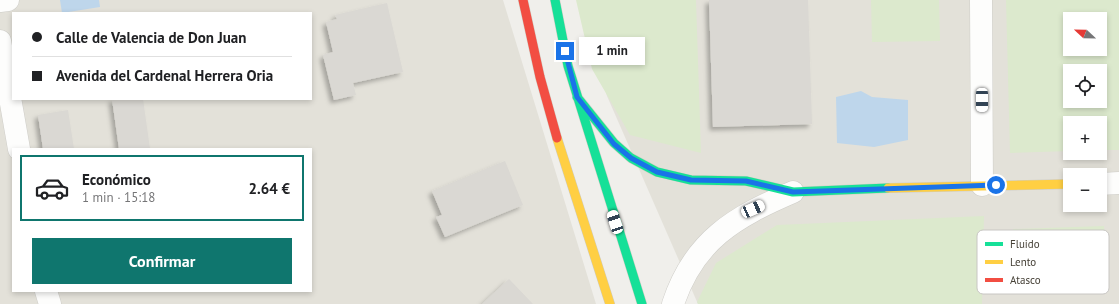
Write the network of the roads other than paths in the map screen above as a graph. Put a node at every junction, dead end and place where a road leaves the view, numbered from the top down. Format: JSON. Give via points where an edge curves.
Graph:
{"nodes":[{"id":1,"x":8,"y":0,"type":"edge"},
{"id":2,"x":523,"y":0,"type":"edge"},
{"id":3,"x":555,"y":0,"type":"edge"},
{"id":4,"x":981,"y":0,"type":"edge"},
{"id":5,"x":0,"y":1,"type":"edge"},
{"id":6,"x":0,"y":41,"type":"edge"},
{"id":7,"x":577,"y":97,"type":"junction"},
{"id":8,"x":19,"y":148,"type":"edge"},
{"id":9,"x":1119,"y":183,"type":"edge"},
{"id":10,"x":1063,"y":184,"type":"edge"},
{"id":11,"x":1107,"y":184,"type":"edge"},
{"id":12,"x":982,"y":185,"type":"junction"},
{"id":13,"x":793,"y":192,"type":"junction"},
{"id":14,"x":46,"y":292,"type":"edge"},
{"id":15,"x":50,"y":304,"type":"edge"},
{"id":16,"x":610,"y":304,"type":"edge"},
{"id":17,"x":642,"y":304,"type":"edge"},
{"id":18,"x":673,"y":304,"type":"edge"}],
"edges":[{"from":1,"to":5,"type":"street"},
{"from":2,"to":16,"type":"main road","via":[[546,104]]},
{"from":3,"to":7,"type":"main road"},
{"from":4,"to":12,"type":"street"},
{"from":6,"to":8,"type":"street"},
{"from":7,"to":13,"type":"main road","via":[[614,144],[631,158],[657,172],[691,180],[746,181]]},
{"from":7,"to":17,"type":"main road"},
{"from":9,"to":11,"type":"street"},
{"from":10,"to":12,"type":"main road"},
{"from":12,"to":13,"type":"main road"},
{"from":13,"to":18,"type":"street","via":[[753,209],[728,225],[692,263]]},
{"from":14,"to":15,"type":"street"}]}
